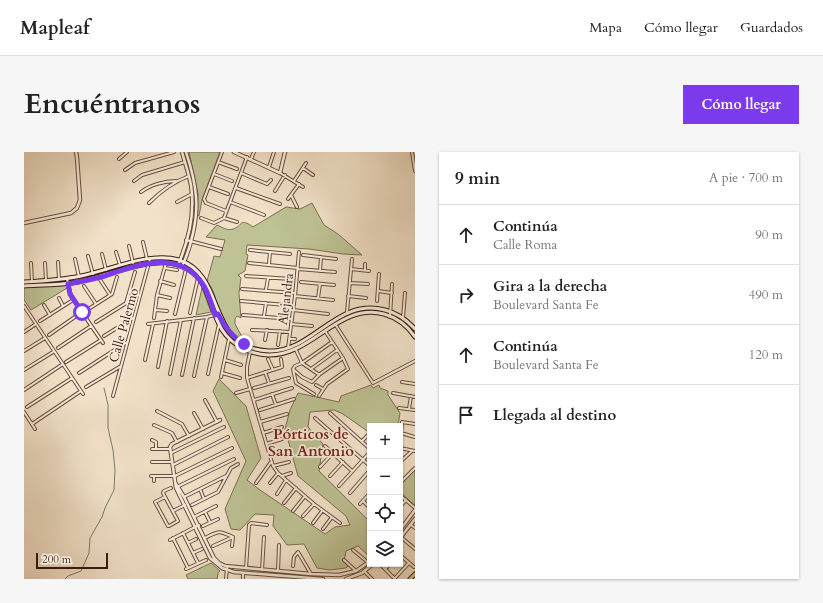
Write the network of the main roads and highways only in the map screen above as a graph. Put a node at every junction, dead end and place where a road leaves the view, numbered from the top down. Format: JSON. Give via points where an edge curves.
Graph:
{"nodes":[{"id":1,"x":149,"y":260,"type":"junction"},
{"id":2,"x":181,"y":263,"type":"junction"},
{"id":3,"x":24,"y":282,"type":"edge"},
{"id":4,"x":24,"y":286,"type":"edge"},
{"id":5,"x":217,"y":314,"type":"junction"},
{"id":6,"x":390,"y":314,"type":"junction"},
{"id":7,"x":415,"y":329,"type":"edge"},
{"id":8,"x":415,"y":337,"type":"edge"},
{"id":9,"x":415,"y":575,"type":"edge"},
{"id":10,"x":411,"y":579,"type":"edge"}],
"edges":[{"from":1,"to":2,"type":"main road"},
{"from":1,"to":2,"type":"main road","via":[[167,258]]},
{"from":1,"to":3,"type":"main road","via":[[80,277]]},
{"from":1,"to":4,"type":"main road","via":[[98,278],[68,284]]},
{"from":2,"to":5,"type":"main road","via":[[198,278]]},
{"from":2,"to":5,"type":"main road","via":[[195,270],[205,281]]},
{"from":5,"to":6,"type":"main road","via":[[224,326],[241,342],[271,351],[288,348],[306,340],[347,312],[371,308]]},
{"from":5,"to":6,"type":"main road","via":[[219,324],[229,338],[250,352],[267,355],[296,350],[350,316],[366,312]]},
{"from":6,"to":7,"type":"main road","via":[[403,318]]},
{"from":6,"to":8,"type":"main road","via":[[404,323]]},
{"from":9,"to":10,"type":"main road"}]}
